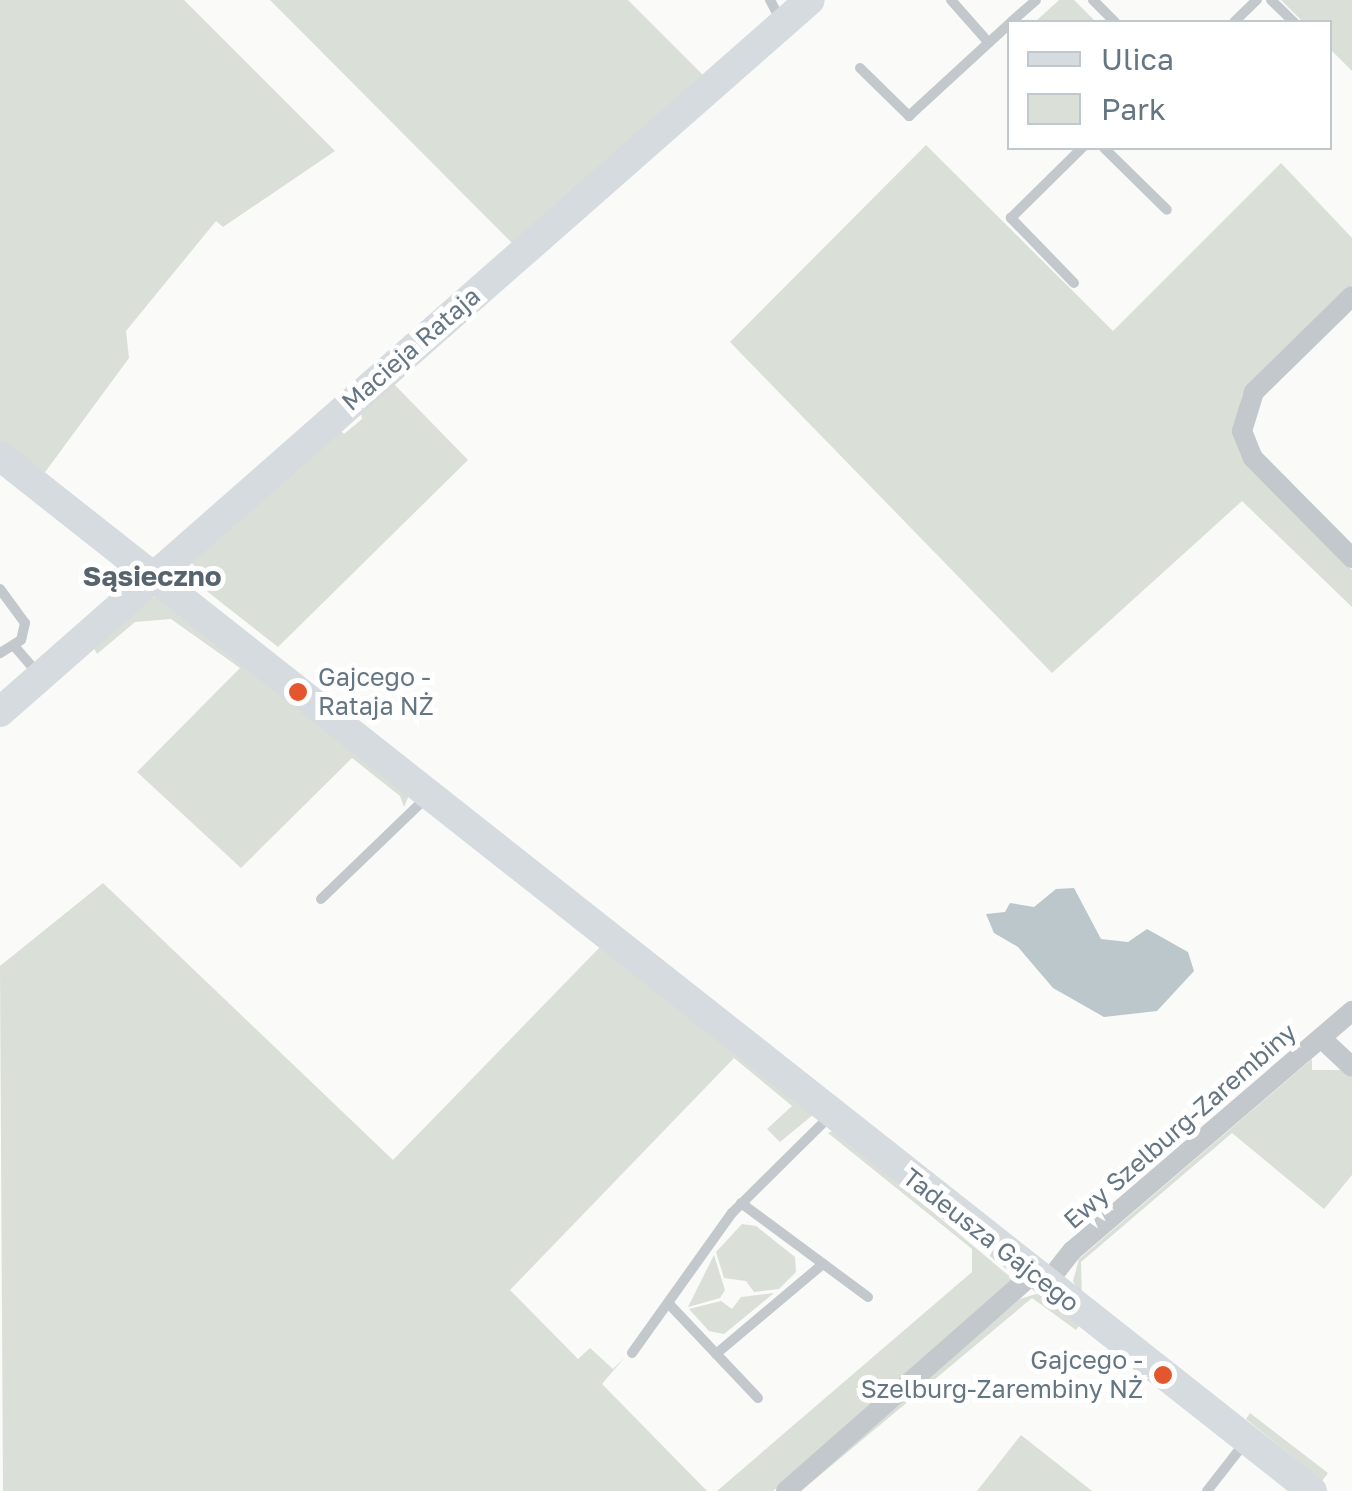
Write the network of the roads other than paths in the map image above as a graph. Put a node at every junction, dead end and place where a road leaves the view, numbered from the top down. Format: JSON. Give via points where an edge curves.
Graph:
{"nodes":[{"id":1,"x":810,"y":0,"type":"edge"},
{"id":2,"x":951,"y":0,"type":"edge"},
{"id":3,"x":1036,"y":0,"type":"edge"},
{"id":4,"x":1093,"y":0,"type":"edge"},
{"id":5,"x":1257,"y":0,"type":"edge"},
{"id":6,"x":1271,"y":0,"type":"edge"},
{"id":7,"x":777,"y":12,"type":"edge"},
{"id":8,"x":1014,"y":20,"type":"edge"},
{"id":9,"x":1114,"y":20,"type":"edge"},
{"id":10,"x":1236,"y":20,"type":"edge"},
{"id":11,"x":1292,"y":20,"type":"edge"},
{"id":12,"x":1007,"y":27,"type":"edge"},
{"id":13,"x":989,"y":43,"type":"junction"},
{"id":14,"x":860,"y":68,"type":"dead end"},
{"id":15,"x":1080,"y":150,"type":"edge"},
{"id":16,"x":1106,"y":150,"type":"edge"},
{"id":17,"x":1167,"y":210,"type":"dead end"},
{"id":18,"x":1074,"y":282,"type":"dead end"},
{"id":19,"x":1352,"y":296,"type":"edge"},
{"id":20,"x":0,"y":456,"type":"edge"},
{"id":21,"x":1352,"y":558,"type":"edge"},
{"id":22,"x":153,"y":576,"type":"junction"},
{"id":23,"x":0,"y":589,"type":"edge"},
{"id":24,"x":14,"y":647,"type":"junction"},
{"id":25,"x":0,"y":653,"type":"edge"},
{"id":26,"x":40,"y":676,"type":"junction"},
{"id":27,"x":0,"y":712,"type":"edge"},
{"id":28,"x":429,"y":795,"type":"junction"},
{"id":29,"x":320,"y":899,"type":"dead end"},
{"id":30,"x":1352,"y":1011,"type":"edge"},
{"id":31,"x":1320,"y":1038,"type":"junction"},
{"id":32,"x":1352,"y":1066,"type":"edge"},
{"id":33,"x":832,"y":1114,"type":"junction"},
{"id":34,"x":741,"y":1203,"type":"junction"},
{"id":35,"x":824,"y":1264,"type":"junction"},
{"id":36,"x":1040,"y":1279,"type":"junction"},
{"id":37,"x":868,"y":1298,"type":"dead end"},
{"id":38,"x":670,"y":1305,"type":"junction"},
{"id":39,"x":632,"y":1353,"type":"dead end"},
{"id":40,"x":716,"y":1354,"type":"junction"},
{"id":41,"x":758,"y":1398,"type":"dead end"},
{"id":42,"x":1247,"y":1440,"type":"junction"},
{"id":43,"x":786,"y":1491,"type":"edge"},
{"id":44,"x":1206,"y":1491,"type":"edge"},
{"id":45,"x":1312,"y":1491,"type":"edge"}],
"edges":[{"from":1,"to":7,"type":"street","name":"Macieja Rataja"},
{"from":2,"to":13,"type":"lane"},
{"from":3,"to":8,"type":"lane"},
{"from":4,"to":9,"type":"lane"},
{"from":5,"to":10,"type":"lane"},
{"from":6,"to":11,"type":"lane"},
{"from":7,"to":22,"type":"street","name":"Macieja Rataja"},
{"from":12,"to":13,"type":"lane"},
{"from":13,"to":14,"type":"lane","via":[[909,116]]},
{"from":15,"to":18,"type":"lane","via":[[1011,218]]},
{"from":16,"to":17,"type":"lane"},
{"from":19,"to":21,"type":"street","via":[[1254,392],[1242,431],[1253,458]]},
{"from":20,"to":22,"type":"street","name":"Tadeusza Gajcego"},
{"from":22,"to":26,"type":"street","name":"Macieja Rataja"},
{"from":22,"to":28,"type":"street","name":"Tadeusza Gajcego"},
{"from":23,"to":24,"type":"lane","via":[[23,615],[24,632]]},
{"from":24,"to":25,"type":"lane"},
{"from":24,"to":26,"type":"lane"},
{"from":26,"to":27,"type":"street","name":"Macieja Rataja"},
{"from":28,"to":29,"type":"lane"},
{"from":28,"to":33,"type":"street","name":"Tadeusza Gajcego"},
{"from":30,"to":31,"type":"street","name":"Ewy Szelburg-Zarembiny"},
{"from":31,"to":32,"type":"street"},
{"from":31,"to":36,"type":"street","name":"Ewy Szelburg-Zarembiny"},
{"from":33,"to":34,"type":"lane"},
{"from":33,"to":36,"type":"street","name":"Tadeusza Gajcego"},
{"from":34,"to":35,"type":"lane"},
{"from":34,"to":38,"type":"lane"},
{"from":35,"to":37,"type":"lane"},
{"from":35,"to":40,"type":"lane"},
{"from":36,"to":42,"type":"street","name":"Tadeusza Gajcego"},
{"from":36,"to":43,"type":"street","name":"Ewy Szelburg-Zarembiny"},
{"from":38,"to":39,"type":"lane"},
{"from":38,"to":40,"type":"lane"},
{"from":40,"to":41,"type":"lane"},
{"from":42,"to":44,"type":"lane"},
{"from":42,"to":45,"type":"street","name":"Tadeusza Gajcego"}]}
